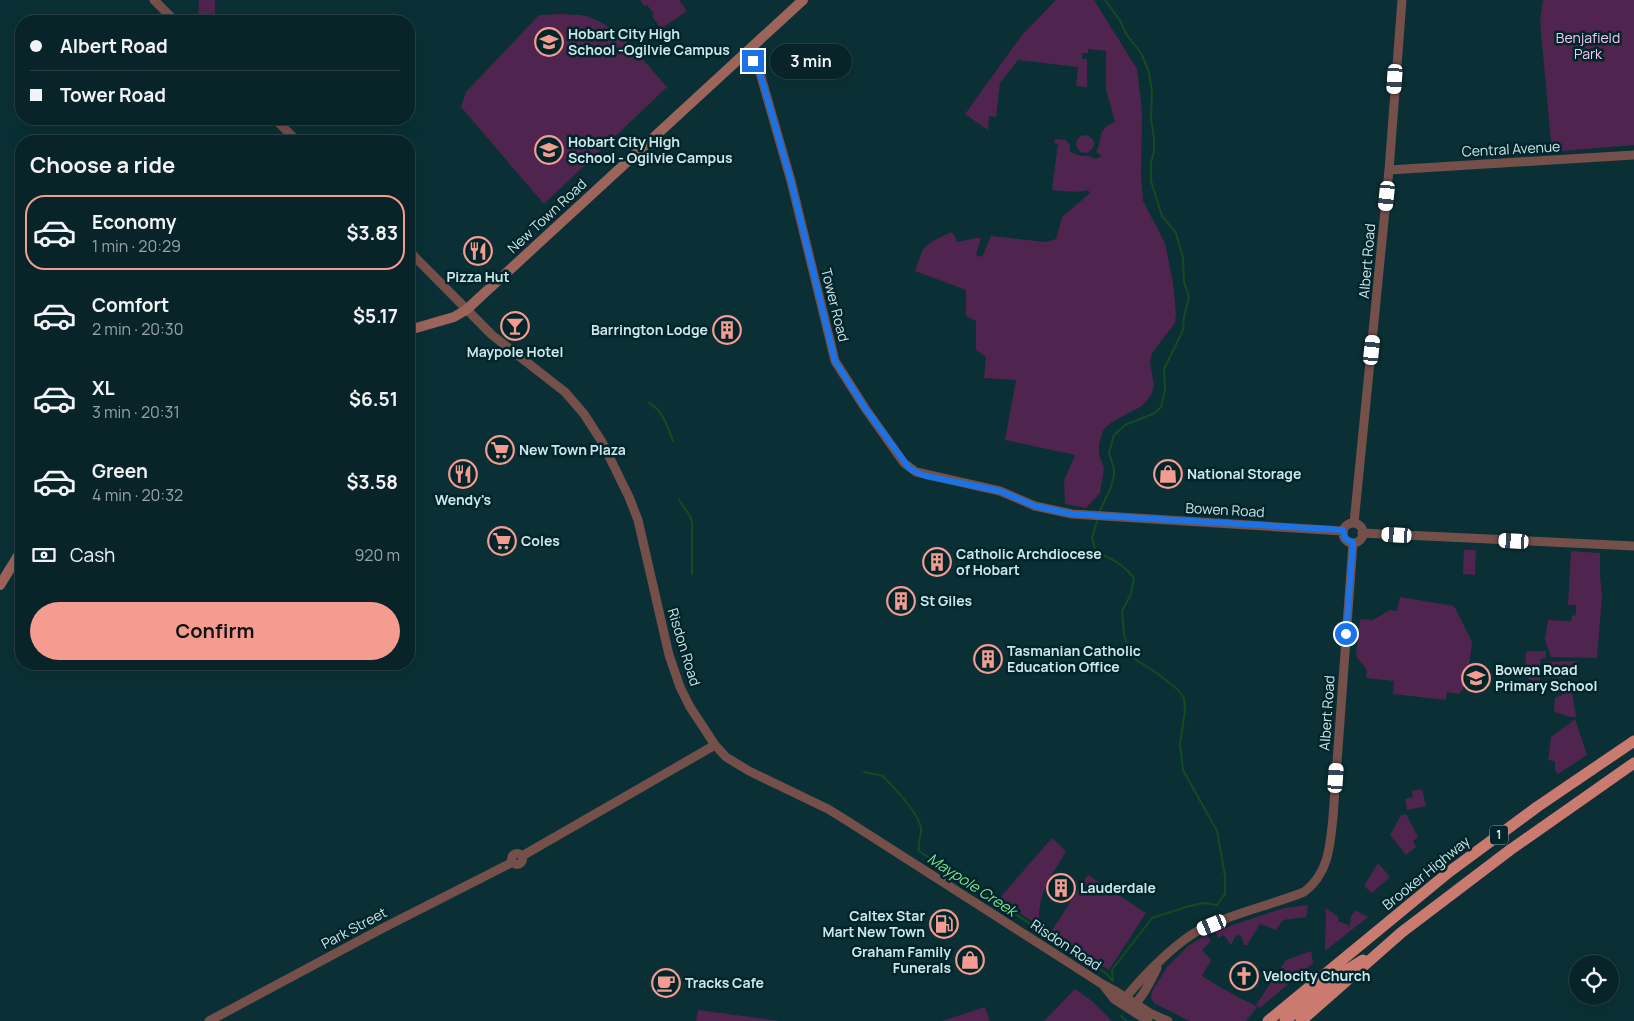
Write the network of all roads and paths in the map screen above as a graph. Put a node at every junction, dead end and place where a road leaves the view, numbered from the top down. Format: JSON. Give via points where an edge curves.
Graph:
{"nodes":[{"id":1,"x":154,"y":0,"type":"edge"},
{"id":2,"x":803,"y":0,"type":"edge"},
{"id":3,"x":1402,"y":0,"type":"edge"},
{"id":4,"x":169,"y":15,"type":"edge"},
{"id":5,"x":744,"y":54,"type":"junction"},
{"id":6,"x":281,"y":125,"type":"edge"},
{"id":7,"x":291,"y":135,"type":"edge"},
{"id":8,"x":1634,"y":155,"type":"edge"},
{"id":9,"x":1389,"y":170,"type":"junction"},
{"id":10,"x":415,"y":257,"type":"edge"},
{"id":11,"x":466,"y":310,"type":"junction"},
{"id":12,"x":415,"y":328,"type":"edge"},
{"id":13,"x":1105,"y":517,"type":"joint"},
{"id":14,"x":1354,"y":523,"type":"junction"},
{"id":15,"x":1343,"y":530,"type":"junction"},
{"id":16,"x":1362,"y":533,"type":"junction"},
{"id":17,"x":1353,"y":542,"type":"junction"},
{"id":18,"x":1634,"y":546,"type":"edge"},
{"id":19,"x":15,"y":561,"type":"edge"},
{"id":20,"x":0,"y":585,"type":"edge"},
{"id":21,"x":1634,"y":740,"type":"edge"},
{"id":22,"x":715,"y":745,"type":"junction"},
{"id":23,"x":1634,"y":763,"type":"edge"},
{"id":24,"x":1380,"y":951,"type":"junction"},
{"id":25,"x":1159,"y":963,"type":"junction"},
{"id":26,"x":1102,"y":984,"type":"junction"},
{"id":27,"x":1126,"y":997,"type":"junction"},
{"id":28,"x":1131,"y":1006,"type":"junction"},
{"id":29,"x":1149,"y":1017,"type":"edge"},
{"id":30,"x":209,"y":1021,"type":"edge"},
{"id":31,"x":1168,"y":1021,"type":"edge"},
{"id":32,"x":1268,"y":1021,"type":"edge"},
{"id":33,"x":1285,"y":1021,"type":"edge"},
{"id":34,"x":1301,"y":1021,"type":"edge"}],
"edges":[{"from":1,"to":4,"type":"street"},
{"from":2,"to":5,"type":"main road","name":"New Town Road"},
{"from":3,"to":9,"type":"street","name":"Albert Road"},
{"from":5,"to":11,"type":"main road","name":"New Town Road"},
{"from":5,"to":13,"type":"street","name":"Tower Road","via":[[760,73],[791,181],[835,361],[904,463],[916,472],[1000,491],[1044,509]]},
{"from":6,"to":7,"type":"street"},
{"from":8,"to":9,"type":"street","name":"Central Avenue"},
{"from":9,"to":14,"type":"street","name":"Albert Road"},
{"from":10,"to":11,"type":"street","name":"Risdon Road"},
{"from":11,"to":12,"type":"main road","name":"New Town Road","via":[[454,317]]},
{"from":11,"to":22,"type":"street","name":"Risdon Road","via":[[492,335],[565,392],[602,442],[638,520],[674,672],[690,708]]},
{"from":13,"to":15,"type":"street","name":"Bowen Road"},
{"from":14,"to":15,"type":"street"},
{"from":14,"to":16,"type":"street"},
{"from":15,"to":17,"type":"street","via":[[1345,539]]},
{"from":16,"to":17,"type":"street","via":[[1358,541]]},
{"from":16,"to":18,"type":"street"},
{"from":17,"to":25,"type":"street","name":"Albert Road","via":[[1333,818],[1328,858],[1322,873],[1304,892],[1202,929],[1185,939]]},
{"from":19,"to":20,"type":"main road"},
{"from":21,"to":32,"type":"highway","name":"Brooker Highway","number":"1","via":[[1536,807],[1450,872]]},
{"from":22,"to":26,"type":"street","name":"Risdon Road","via":[[726,757],[744,768],[849,822]]},
{"from":22,"to":30,"type":"street","name":"Park Street","via":[[522,856],[520,864],[512,862]]},
{"from":23,"to":24,"type":"highway","number":"1","via":[[1510,850]]},
{"from":24,"to":33,"type":"highway","via":[[1339,974]]},
{"from":24,"to":34,"type":"highway","number":"1"},
{"from":25,"to":27,"type":"street","name":"Albert Road"},
{"from":25,"to":28,"type":"street","name":"Albert Road"},
{"from":26,"to":27,"type":"street","name":"Risdon Road"},
{"from":26,"to":28,"type":"street","name":"Risdon Road","via":[[1114,999]]},
{"from":27,"to":28,"type":"street","name":"Risdon Road"},
{"from":28,"to":29,"type":"street","name":"Risdon Road"},
{"from":29,"to":31,"type":"street","name":"Risdon Road"}]}
